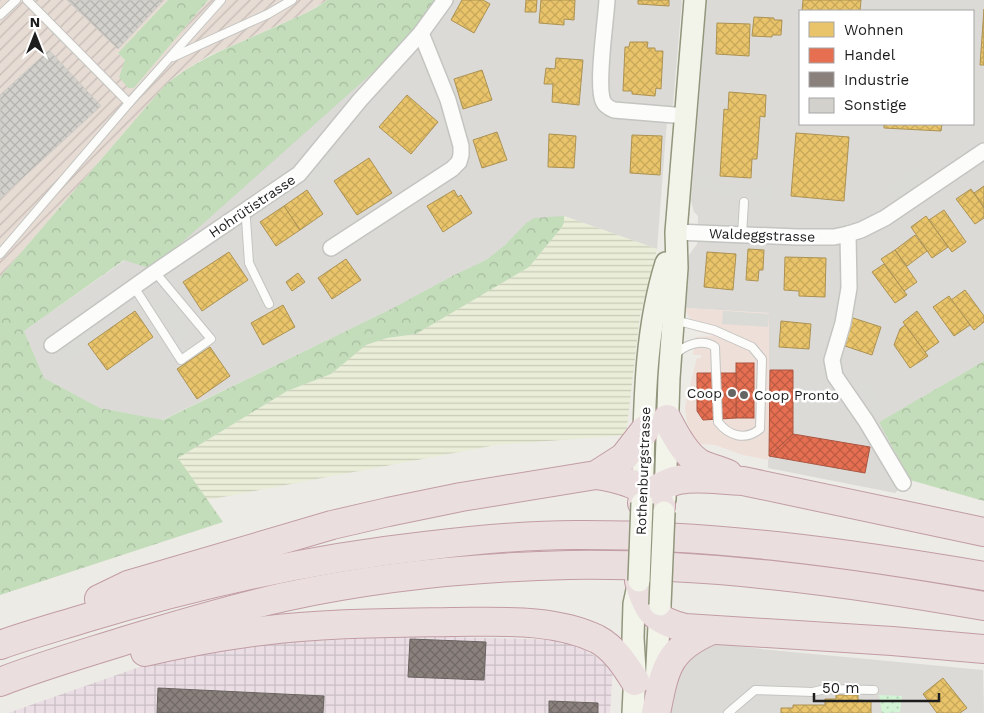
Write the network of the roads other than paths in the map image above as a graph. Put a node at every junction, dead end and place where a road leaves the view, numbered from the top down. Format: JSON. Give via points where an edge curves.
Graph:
{"nodes":[{"id":1,"x":16,"y":0,"type":"edge"},
{"id":2,"x":27,"y":0,"type":"edge"},
{"id":3,"x":221,"y":0,"type":"edge"},
{"id":4,"x":292,"y":0,"type":"edge"},
{"id":5,"x":445,"y":0,"type":"edge"},
{"id":6,"x":608,"y":0,"type":"edge"},
{"id":7,"x":695,"y":0,"type":"edge"},
{"id":8,"x":0,"y":15,"type":"edge"},
{"id":9,"x":421,"y":33,"type":"junction"},
{"id":10,"x":169,"y":59,"type":"junction"},
{"id":11,"x":130,"y":103,"type":"junction"},
{"id":12,"x":686,"y":116,"type":"junction"},
{"id":13,"x":984,"y":151,"type":"edge"},
{"id":14,"x":744,"y":202,"type":"dead end"},
{"id":15,"x":241,"y":213,"type":"junction"},
{"id":16,"x":676,"y":232,"type":"junction"},
{"id":17,"x":848,"y":234,"type":"junction"},
{"id":18,"x":742,"y":235,"type":"junction"},
{"id":19,"x":332,"y":248,"type":"dead end"},
{"id":20,"x":0,"y":254,"type":"edge"},
{"id":21,"x":155,"y":272,"type":"junction"},
{"id":22,"x":134,"y":286,"type":"junction"},
{"id":23,"x":269,"y":304,"type":"dead end"},
{"id":24,"x":673,"y":319,"type":"junction"},
{"id":25,"x":52,"y":345,"type":"dead end"},
{"id":26,"x":670,"y":361,"type":"junction"},
{"id":27,"x":656,"y":425,"type":"junction"},
{"id":28,"x":596,"y":475,"type":"junction"},
{"id":29,"x":743,"y":481,"type":"junction"},
{"id":30,"x":903,"y":483,"type":"dead end"},
{"id":31,"x":655,"y":499,"type":"junction"},
{"id":32,"x":984,"y":532,"type":"edge"},
{"id":33,"x":984,"y":576,"type":"edge"},
{"id":34,"x":648,"y":603,"type":"junction"},
{"id":35,"x":984,"y":606,"type":"edge"},
{"id":36,"x":712,"y":630,"type":"junction"},
{"id":37,"x":4,"y":644,"type":"edge"},
{"id":38,"x":984,"y":649,"type":"edge"},
{"id":39,"x":635,"y":681,"type":"junction"},
{"id":40,"x":0,"y":682,"type":"edge"},
{"id":41,"x":874,"y":690,"type":"dead end"},
{"id":42,"x":0,"y":696,"type":"edge"},
{"id":43,"x":633,"y":713,"type":"edge"},
{"id":44,"x":655,"y":713,"type":"edge"},
{"id":45,"x":728,"y":713,"type":"edge"}],
"edges":[{"from":1,"to":8,"type":"lane"},
{"from":2,"to":11,"type":"lane"},
{"from":3,"to":10,"type":"lane"},
{"from":4,"to":10,"type":"lane"},
{"from":5,"to":9,"type":"street","name":"Hohrütistrasse"},
{"from":6,"to":12,"type":"street","via":[[600,86],[603,102],[614,110]]},
{"from":7,"to":12,"type":"main road","name":"Rothenburgstrasse"},
{"from":9,"to":15,"type":"street","name":"Hohrütistrasse","via":[[299,174]]},
{"from":9,"to":19,"type":"street","via":[[448,100],[462,155],[452,169]]},
{"from":10,"to":11,"type":"lane"},
{"from":11,"to":20,"type":"lane"},
{"from":12,"to":16,"type":"main road","name":"Rothenburgstrasse"},
{"from":13,"to":17,"type":"street","name":"Waldeggstrasse","via":[[885,218]]},
{"from":14,"to":18,"type":"lane"},
{"from":15,"to":21,"type":"street","name":"Hohrütistrasse"},
{"from":15,"to":23,"type":"lane","via":[[246,219],[249,263]]},
{"from":16,"to":18,"type":"street","name":"Waldeggstrasse"},
{"from":16,"to":24,"type":"main road","name":"Rothenburgstrasse"},
{"from":16,"to":27,"type":"main road","name":"Rothenburgstrasse","via":[[651,333],[648,367]]},
{"from":17,"to":18,"type":"street","name":"Waldeggstrasse","via":[[821,237]]},
{"from":17,"to":30,"type":"street","via":[[849,288],[832,360],[835,376]]},
{"from":21,"to":22,"type":"street","name":"Hohrütistrasse"},
{"from":21,"to":22,"type":"lane","via":[[211,339],[181,360]]},
{"from":22,"to":25,"type":"street","name":"Hohrütistrasse"},
{"from":24,"to":26,"type":"main road","name":"Rothenburgstrasse"},
{"from":24,"to":26,"type":"lane","via":[[714,330],[752,346],[762,359],[760,429],[742,436],[725,431],[718,422],[715,346],[689,344]]},
{"from":26,"to":27,"type":"main road","name":"Rothenburgstrasse"},
{"from":27,"to":28,"type":"highway","via":[[624,457]]},
{"from":27,"to":29,"type":"highway","via":[[679,439],[696,461]]},
{"from":27,"to":31,"type":"main road","name":"Rothenburgstrasse"},
{"from":28,"to":31,"type":"highway","via":[[613,477]]},
{"from":28,"to":37,"type":"highway","via":[[452,499],[332,525],[128,585]]},
{"from":29,"to":31,"type":"highway","via":[[690,478]]},
{"from":29,"to":32,"type":"highway"},
{"from":31,"to":34,"type":"main road","name":"Rothenburgstrasse","bridge":true},
{"from":31,"to":34,"type":"main road","name":"Rothenburgstrasse","bridge":true},
{"from":33,"to":37,"type":"highway","via":[[778,546],[660,536],[574,534],[485,539],[357,554],[249,574],[136,603]]},
{"from":34,"to":36,"type":"highway","via":[[685,628]]},
{"from":34,"to":39,"type":"main road","name":"Rothenburgstrasse","via":[[632,638]]},
{"from":34,"to":44,"type":"main road","name":"Rothenburgstrasse"},
{"from":35,"to":40,"type":"highway","via":[[893,590],[659,566],[572,565],[475,570],[362,583],[285,597],[168,628]]},
{"from":36,"to":38,"type":"highway"},
{"from":36,"to":44,"type":"highway","via":[[693,639],[670,661]]},
{"from":39,"to":42,"type":"highway","via":[[608,646],[595,638],[563,628],[484,622],[371,624],[262,631],[173,646],[76,671]]},
{"from":39,"to":43,"type":"main road","name":"Rothenburgstrasse"},
{"from":41,"to":45,"type":"lane","via":[[755,690]]}]}
